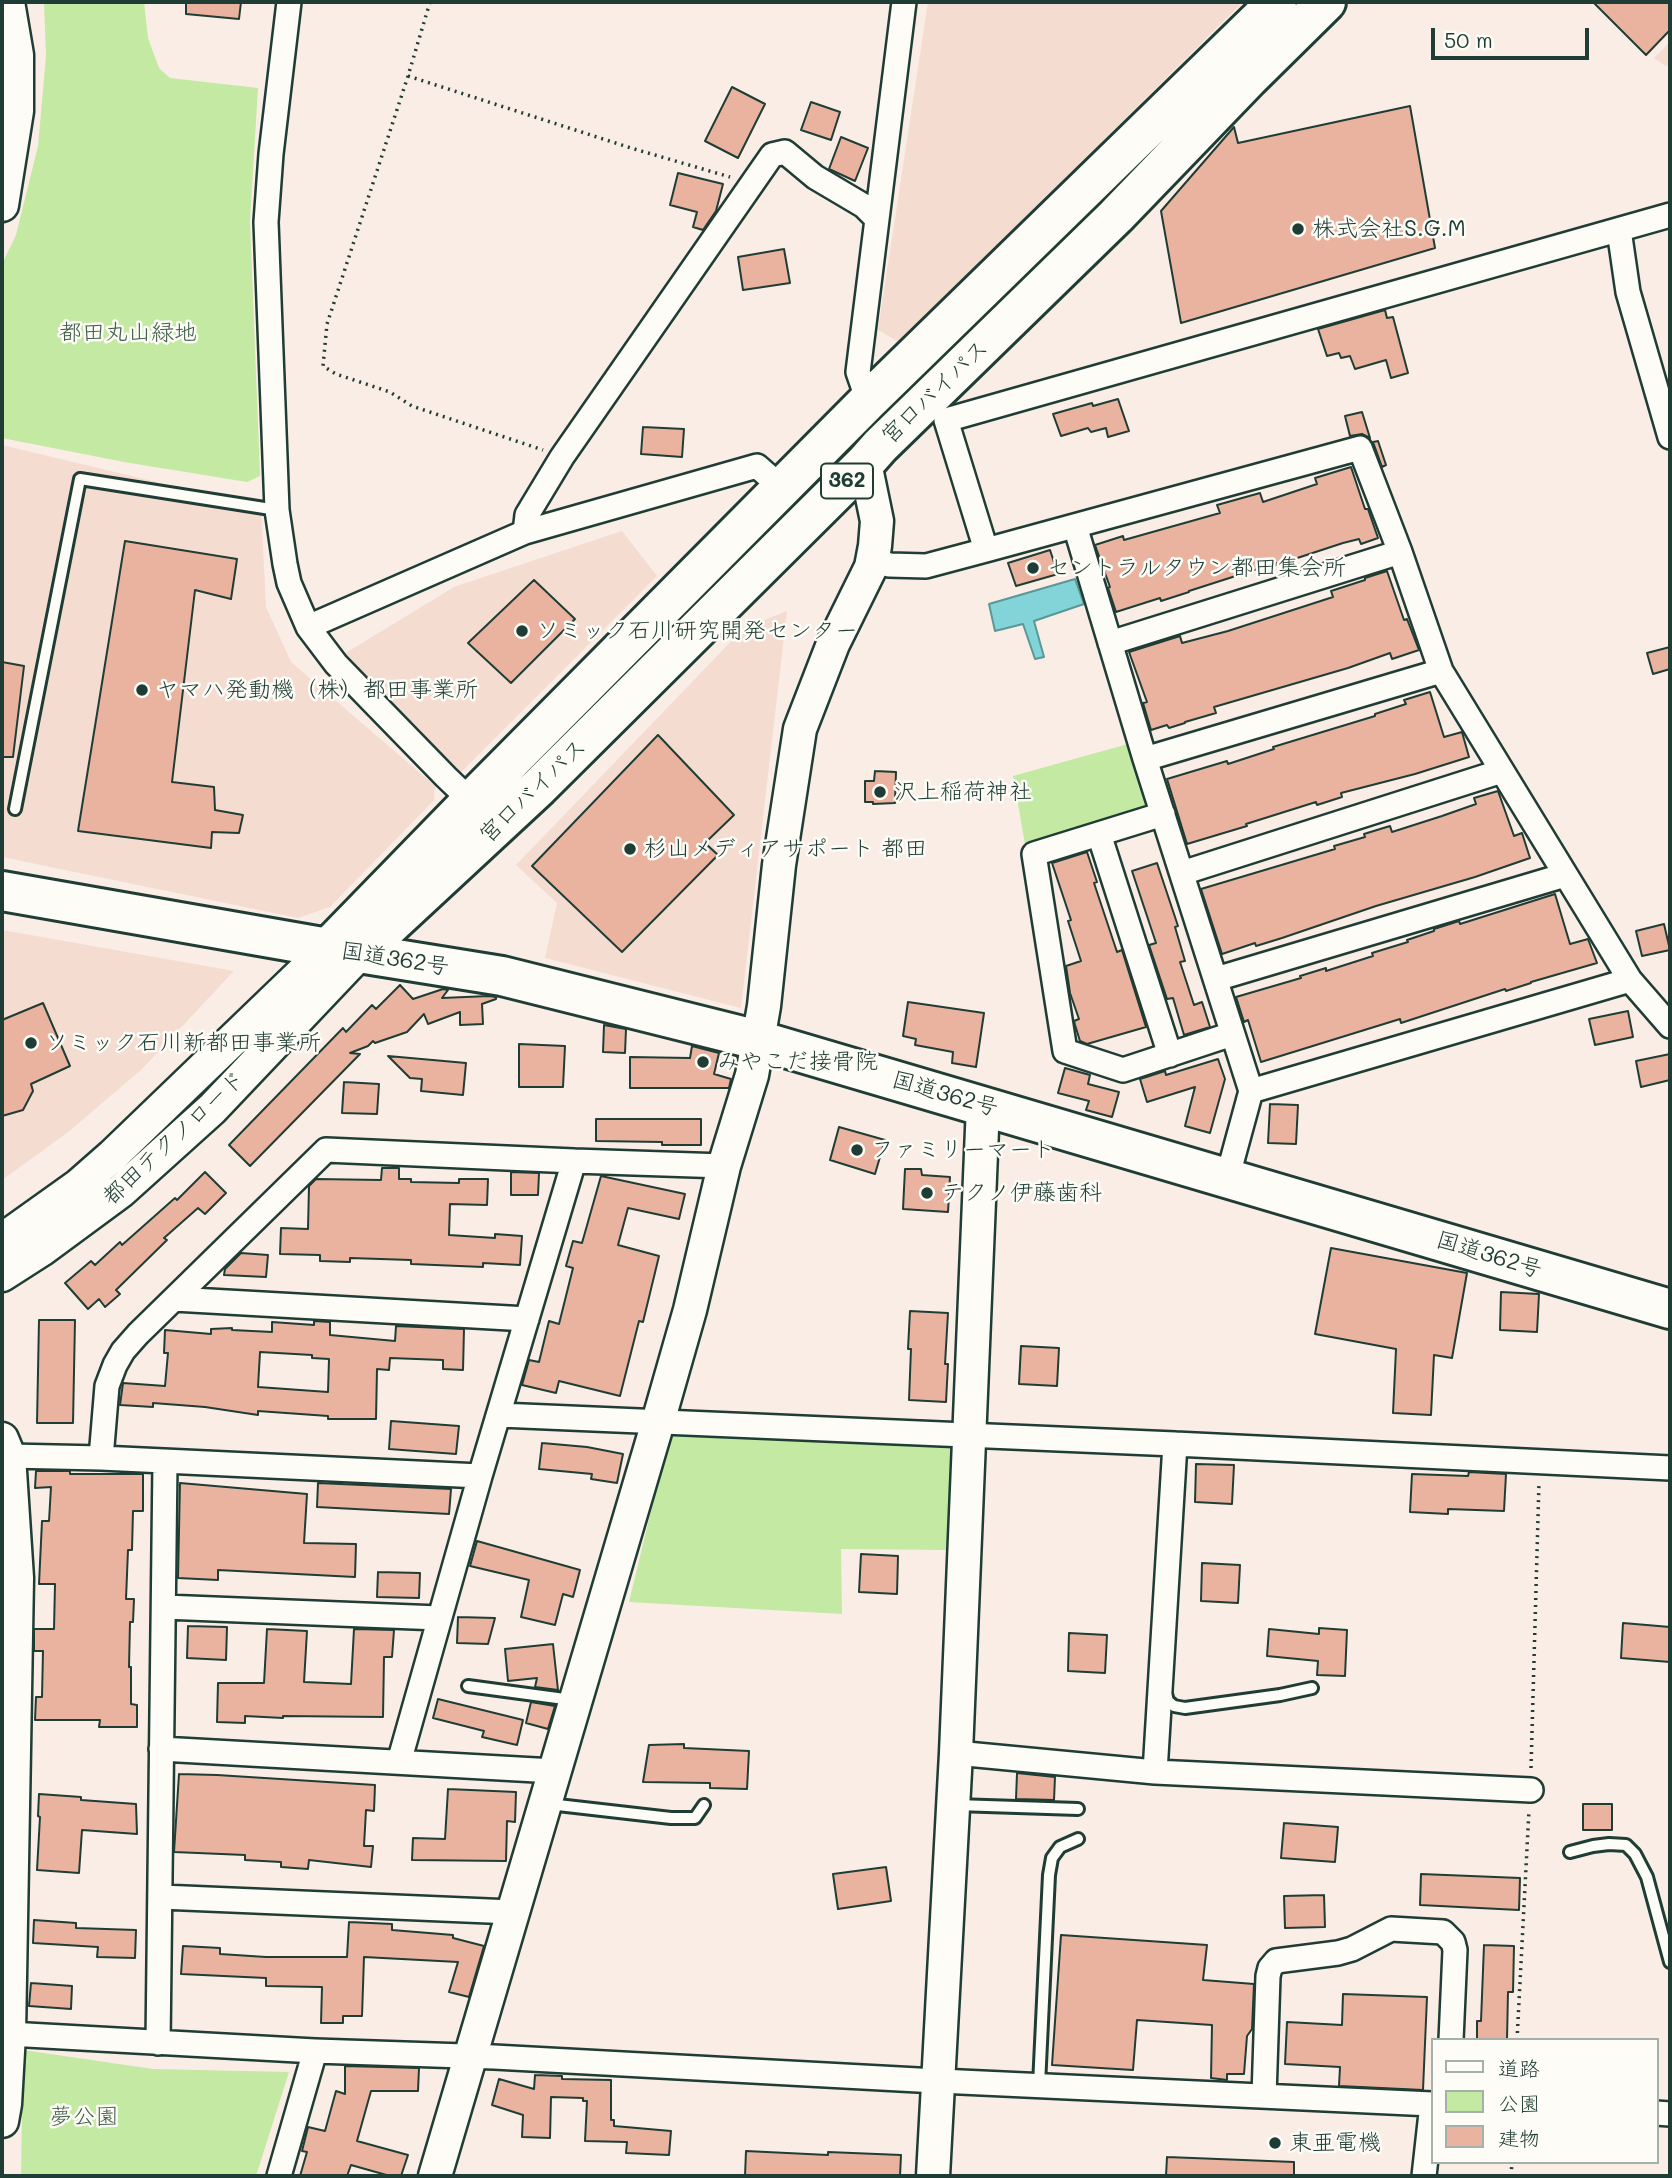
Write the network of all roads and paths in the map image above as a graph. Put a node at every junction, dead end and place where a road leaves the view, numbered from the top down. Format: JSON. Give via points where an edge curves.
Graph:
{"nodes":[{"id":1,"x":8,"y":2,"type":"edge"},
{"id":2,"x":289,"y":2,"type":"edge"},
{"id":3,"x":430,"y":2,"type":"edge"},
{"id":4,"x":904,"y":2,"type":"edge"},
{"id":5,"x":1277,"y":2,"type":"edge"},
{"id":6,"x":1326,"y":2,"type":"edge"},
{"id":7,"x":408,"y":76,"type":"junction"},
{"id":8,"x":750,"y":184,"type":"junction"},
{"id":9,"x":2,"y":205,"type":"edge"},
{"id":10,"x":1670,"y":215,"type":"edge"},
{"id":11,"x":876,"y":218,"type":"junction"},
{"id":12,"x":1619,"y":230,"type":"junction"},
{"id":13,"x":868,"y":401,"type":"junction"},
{"id":14,"x":1670,"y":437,"type":"edge"},
{"id":15,"x":562,"y":457,"type":"junction"},
{"id":16,"x":865,"y":463,"type":"junction"},
{"id":17,"x":782,"y":488,"type":"junction"},
{"id":18,"x":277,"y":510,"type":"junction"},
{"id":19,"x":1075,"y":526,"type":"junction"},
{"id":20,"x":525,"y":532,"type":"junction"},
{"id":21,"x":986,"y":550,"type":"junction"},
{"id":22,"x":1400,"y":552,"type":"junction"},
{"id":23,"x":872,"y":558,"type":"junction"},
{"id":24,"x":308,"y":627,"type":"junction"},
{"id":25,"x":1110,"y":643,"type":"junction"},
{"id":26,"x":1441,"y":671,"type":"junction"},
{"id":27,"x":1145,"y":759,"type":"junction"},
{"id":28,"x":1502,"y":771,"type":"junction"},
{"id":29,"x":471,"y":801,"type":"junction"},
{"id":30,"x":15,"y":809,"type":"dead end"},
{"id":31,"x":1163,"y":814,"type":"junction"},
{"id":32,"x":1100,"y":834,"type":"junction"},
{"id":33,"x":1182,"y":873,"type":"junction"},
{"id":34,"x":1565,"y":875,"type":"junction"},
{"id":35,"x":2,"y":891,"type":"edge"},
{"id":36,"x":344,"y":951,"type":"junction"},
{"id":37,"x":1216,"y":979,"type":"junction"},
{"id":38,"x":1630,"y":980,"type":"junction"},
{"id":39,"x":1670,"y":1026,"type":"edge"},
{"id":40,"x":1232,"y":1034,"type":"junction"},
{"id":41,"x":758,"y":1040,"type":"junction"},
{"id":42,"x":1170,"y":1055,"type":"junction"},
{"id":43,"x":1251,"y":1091,"type":"junction"},
{"id":44,"x":983,"y":1105,"type":"junction"},
{"id":45,"x":574,"y":1161,"type":"junction"},
{"id":46,"x":724,"y":1166,"type":"junction"},
{"id":47,"x":1227,"y":1179,"type":"junction"},
{"id":48,"x":2,"y":1240,"type":"edge"},
{"id":49,"x":2,"y":1275,"type":"edge"},
{"id":50,"x":174,"y":1299,"type":"junction"},
{"id":51,"x":1670,"y":1309,"type":"edge"},
{"id":52,"x":527,"y":1319,"type":"junction"},
{"id":53,"x":500,"y":1415,"type":"junction"},
{"id":54,"x":658,"y":1422,"type":"junction"},
{"id":55,"x":968,"y":1435,"type":"junction"},
{"id":56,"x":1175,"y":1444,"type":"junction"},
{"id":57,"x":5,"y":1448,"type":"edge"},
{"id":58,"x":101,"y":1458,"type":"junction"},
{"id":59,"x":165,"y":1462,"type":"junction"},
{"id":60,"x":1540,"y":1462,"type":"junction"},
{"id":61,"x":1670,"y":1468,"type":"edge"},
{"id":62,"x":480,"y":1476,"type":"junction"},
{"id":63,"x":164,"y":1607,"type":"junction"},
{"id":64,"x":439,"y":1618,"type":"junction"},
{"id":65,"x":1161,"y":1677,"type":"junction"},
{"id":66,"x":468,"y":1686,"type":"dead end"},
{"id":67,"x":1312,"y":1688,"type":"dead end"},
{"id":68,"x":575,"y":1700,"type":"junction"},
{"id":69,"x":162,"y":1749,"type":"junction"},
{"id":70,"x":956,"y":1753,"type":"junction"},
{"id":71,"x":399,"y":1762,"type":"junction"},
{"id":72,"x":554,"y":1771,"type":"junction"},
{"id":73,"x":1155,"y":1772,"type":"junction"},
{"id":74,"x":1531,"y":1790,"type":"junction"},
{"id":75,"x":546,"y":1804,"type":"junction"},
{"id":76,"x":704,"y":1805,"type":"dead end"},
{"id":77,"x":953,"y":1805,"type":"junction"},
{"id":78,"x":1077,"y":1809,"type":"dead end"},
{"id":79,"x":1078,"y":1839,"type":"dead end"},
{"id":80,"x":6,"y":1844,"type":"edge"},
{"id":81,"x":1570,"y":1852,"type":"dead end"},
{"id":82,"x":161,"y":1898,"type":"junction"},
{"id":83,"x":512,"y":1912,"type":"junction"},
{"id":84,"x":1670,"y":1962,"type":"edge"},
{"id":85,"x":9,"y":2035,"type":"junction"},
{"id":86,"x":1451,"y":2038,"type":"edge"},
{"id":87,"x":1517,"y":2038,"type":"edge"},
{"id":88,"x":158,"y":2043,"type":"junction"},
{"id":89,"x":314,"y":2051,"type":"junction"},
{"id":90,"x":471,"y":2057,"type":"junction"},
{"id":91,"x":938,"y":2080,"type":"junction"},
{"id":92,"x":1039,"y":2085,"type":"junction"},
{"id":93,"x":1264,"y":2096,"type":"junction"},
{"id":94,"x":1430,"y":2104,"type":"edge"},
{"id":95,"x":2,"y":2121,"type":"edge"},
{"id":96,"x":1430,"y":2122,"type":"edge"},
{"id":97,"x":279,"y":2176,"type":"edge"},
{"id":98,"x":435,"y":2176,"type":"edge"},
{"id":99,"x":933,"y":2176,"type":"edge"},
{"id":100,"x":1424,"y":2176,"type":"edge"}],
"edges":[{"from":1,"to":9,"type":"street","via":[[17,55],[17,111]]},
{"from":2,"to":18,"type":"street","via":[[266,222]]},
{"from":3,"to":7,"type":"path"},
{"from":4,"to":11,"type":"street"},
{"from":5,"to":13,"type":"highway","name":"宮口バイパス","number":"362"},
{"from":6,"to":16,"type":"highway","name":"宮口バイパス","number":"362"},
{"from":7,"to":8,"type":"path"},
{"from":7,"to":15,"type":"path","via":[[327,324],[323,366],[390,392],[412,406]]},
{"from":8,"to":11,"type":"street","via":[[772,155],[785,152]]},
{"from":8,"to":15,"type":"street"},
{"from":10,"to":12,"type":"street"},
{"from":11,"to":13,"type":"street","via":[[858,372]]},
{"from":12,"to":14,"type":"street","via":[[1628,292]]},
{"from":12,"to":21,"type":"street","via":[[946,420]]},
{"from":13,"to":17,"type":"highway","name":"宮口バイパス","number":"362"},
{"from":15,"to":20,"type":"street","via":[[527,515]]},
{"from":16,"to":23,"type":"street","via":[[877,521]]},
{"from":16,"to":36,"type":"highway","name":"宮口バイパス","number":"362","via":[[538,787]]},
{"from":17,"to":20,"type":"street","via":[[757,466]]},
{"from":17,"to":29,"type":"highway","name":"宮口バイパス","number":"362"},
{"from":18,"to":24,"type":"street","via":[[289,583]]},
{"from":18,"to":30,"type":"lane","via":[[80,479]]},
{"from":19,"to":21,"type":"street"},
{"from":19,"to":22,"type":"street","via":[[1360,447]]},
{"from":19,"to":25,"type":"street"},
{"from":20,"to":24,"type":"street"},
{"from":21,"to":23,"type":"street","via":[[926,566],[889,565]]},
{"from":22,"to":25,"type":"street"},
{"from":22,"to":26,"type":"street"},
{"from":23,"to":41,"type":"street","via":[[800,729]]},
{"from":24,"to":29,"type":"street","via":[[336,664]]},
{"from":25,"to":27,"type":"street"},
{"from":26,"to":27,"type":"street"},
{"from":26,"to":28,"type":"street"},
{"from":27,"to":31,"type":"street"},
{"from":28,"to":33,"type":"street"},
{"from":28,"to":34,"type":"street"},
{"from":29,"to":36,"type":"highway","name":"宮口バイパス","number":"362"},
{"from":31,"to":32,"type":"street"},
{"from":31,"to":33,"type":"street"},
{"from":32,"to":42,"type":"street"},
{"from":32,"to":42,"type":"street","via":[[1034,854],[1065,1051],[1123,1070]]},
{"from":33,"to":37,"type":"street"},
{"from":34,"to":37,"type":"street"},
{"from":34,"to":38,"type":"street"},
{"from":35,"to":36,"type":"highway","name":"国道362号"},
{"from":36,"to":41,"type":"highway","name":"国道362号","via":[[502,976]]},
{"from":36,"to":48,"type":"street","name":"都田テクノロード","via":[[79,1185]]},
{"from":36,"to":49,"type":"street","name":"都田テクノロード","via":[[212,1109],[121,1191]]},
{"from":37,"to":40,"type":"street"},
{"from":38,"to":39,"type":"street"},
{"from":38,"to":43,"type":"street"},
{"from":40,"to":42,"type":"street"},
{"from":40,"to":43,"type":"street"},
{"from":41,"to":44,"type":"highway","name":"国道362号"},
{"from":41,"to":46,"type":"street"},
{"from":43,"to":47,"type":"street"},
{"from":44,"to":47,"type":"highway","name":"国道362号"},
{"from":44,"to":55,"type":"street"},
{"from":45,"to":46,"type":"street"},
{"from":45,"to":50,"type":"street","via":[[326,1150]]},
{"from":45,"to":52,"type":"street"},
{"from":46,"to":54,"type":"street"},
{"from":47,"to":51,"type":"highway","name":"国道362号"},
{"from":50,"to":52,"type":"street"},
{"from":50,"to":58,"type":"street","via":[[138,1334],[115,1365],[107,1386]]},
{"from":52,"to":53,"type":"street"},
{"from":53,"to":54,"type":"street"},
{"from":53,"to":62,"type":"street"},
{"from":54,"to":55,"type":"street"},
{"from":54,"to":68,"type":"street"},
{"from":55,"to":56,"type":"street"},
{"from":55,"to":70,"type":"street"},
{"from":56,"to":60,"type":"street"},
{"from":56,"to":65,"type":"street"},
{"from":57,"to":58,"type":"street"},
{"from":57,"to":80,"type":"street","via":[[17,1578]]},
{"from":58,"to":59,"type":"street"},
{"from":59,"to":62,"type":"street"},
{"from":59,"to":63,"type":"street"},
{"from":60,"to":61,"type":"street"},
{"from":60,"to":74,"type":"path"},
{"from":62,"to":64,"type":"street"},
{"from":63,"to":64,"type":"street"},
{"from":63,"to":69,"type":"street"},
{"from":64,"to":71,"type":"street"},
{"from":65,"to":67,"type":"lane","via":[[1168,1701],[1185,1708]]},
{"from":65,"to":73,"type":"street"},
{"from":66,"to":68,"type":"lane"},
{"from":68,"to":72,"type":"street"},
{"from":69,"to":71,"type":"street"},
{"from":69,"to":82,"type":"street"},
{"from":70,"to":73,"type":"street"},
{"from":70,"to":77,"type":"street"},
{"from":71,"to":72,"type":"street"},
{"from":72,"to":75,"type":"street"},
{"from":73,"to":74,"type":"street"},
{"from":74,"to":87,"type":"path"},
{"from":75,"to":76,"type":"lane","via":[[671,1818],[695,1818]]},
{"from":75,"to":83,"type":"street"},
{"from":77,"to":78,"type":"lane"},
{"from":77,"to":91,"type":"street"},
{"from":79,"to":92,"type":"lane","via":[[1060,1847],[1049,1875]]},
{"from":80,"to":85,"type":"street"},
{"from":81,"to":84,"type":"lane","via":[[1609,1844],[1626,1845],[1635,1854],[1647,1877]]},
{"from":82,"to":83,"type":"street"},
{"from":82,"to":88,"type":"street"},
{"from":83,"to":90,"type":"street"},
{"from":85,"to":88,"type":"street"},
{"from":85,"to":95,"type":"street"},
{"from":86,"to":93,"type":"street","via":[[1455,1950],[1443,1932],[1391,1929],[1338,1953],[1276,1961],[1268,1976]]},
{"from":88,"to":89,"type":"street"},
{"from":89,"to":90,"type":"street"},
{"from":89,"to":97,"type":"street"},
{"from":90,"to":91,"type":"street"},
{"from":90,"to":98,"type":"street"},
{"from":91,"to":92,"type":"street"},
{"from":91,"to":99,"type":"street"},
{"from":92,"to":93,"type":"street"},
{"from":93,"to":94,"type":"street"},
{"from":96,"to":100,"type":"street"}]}
